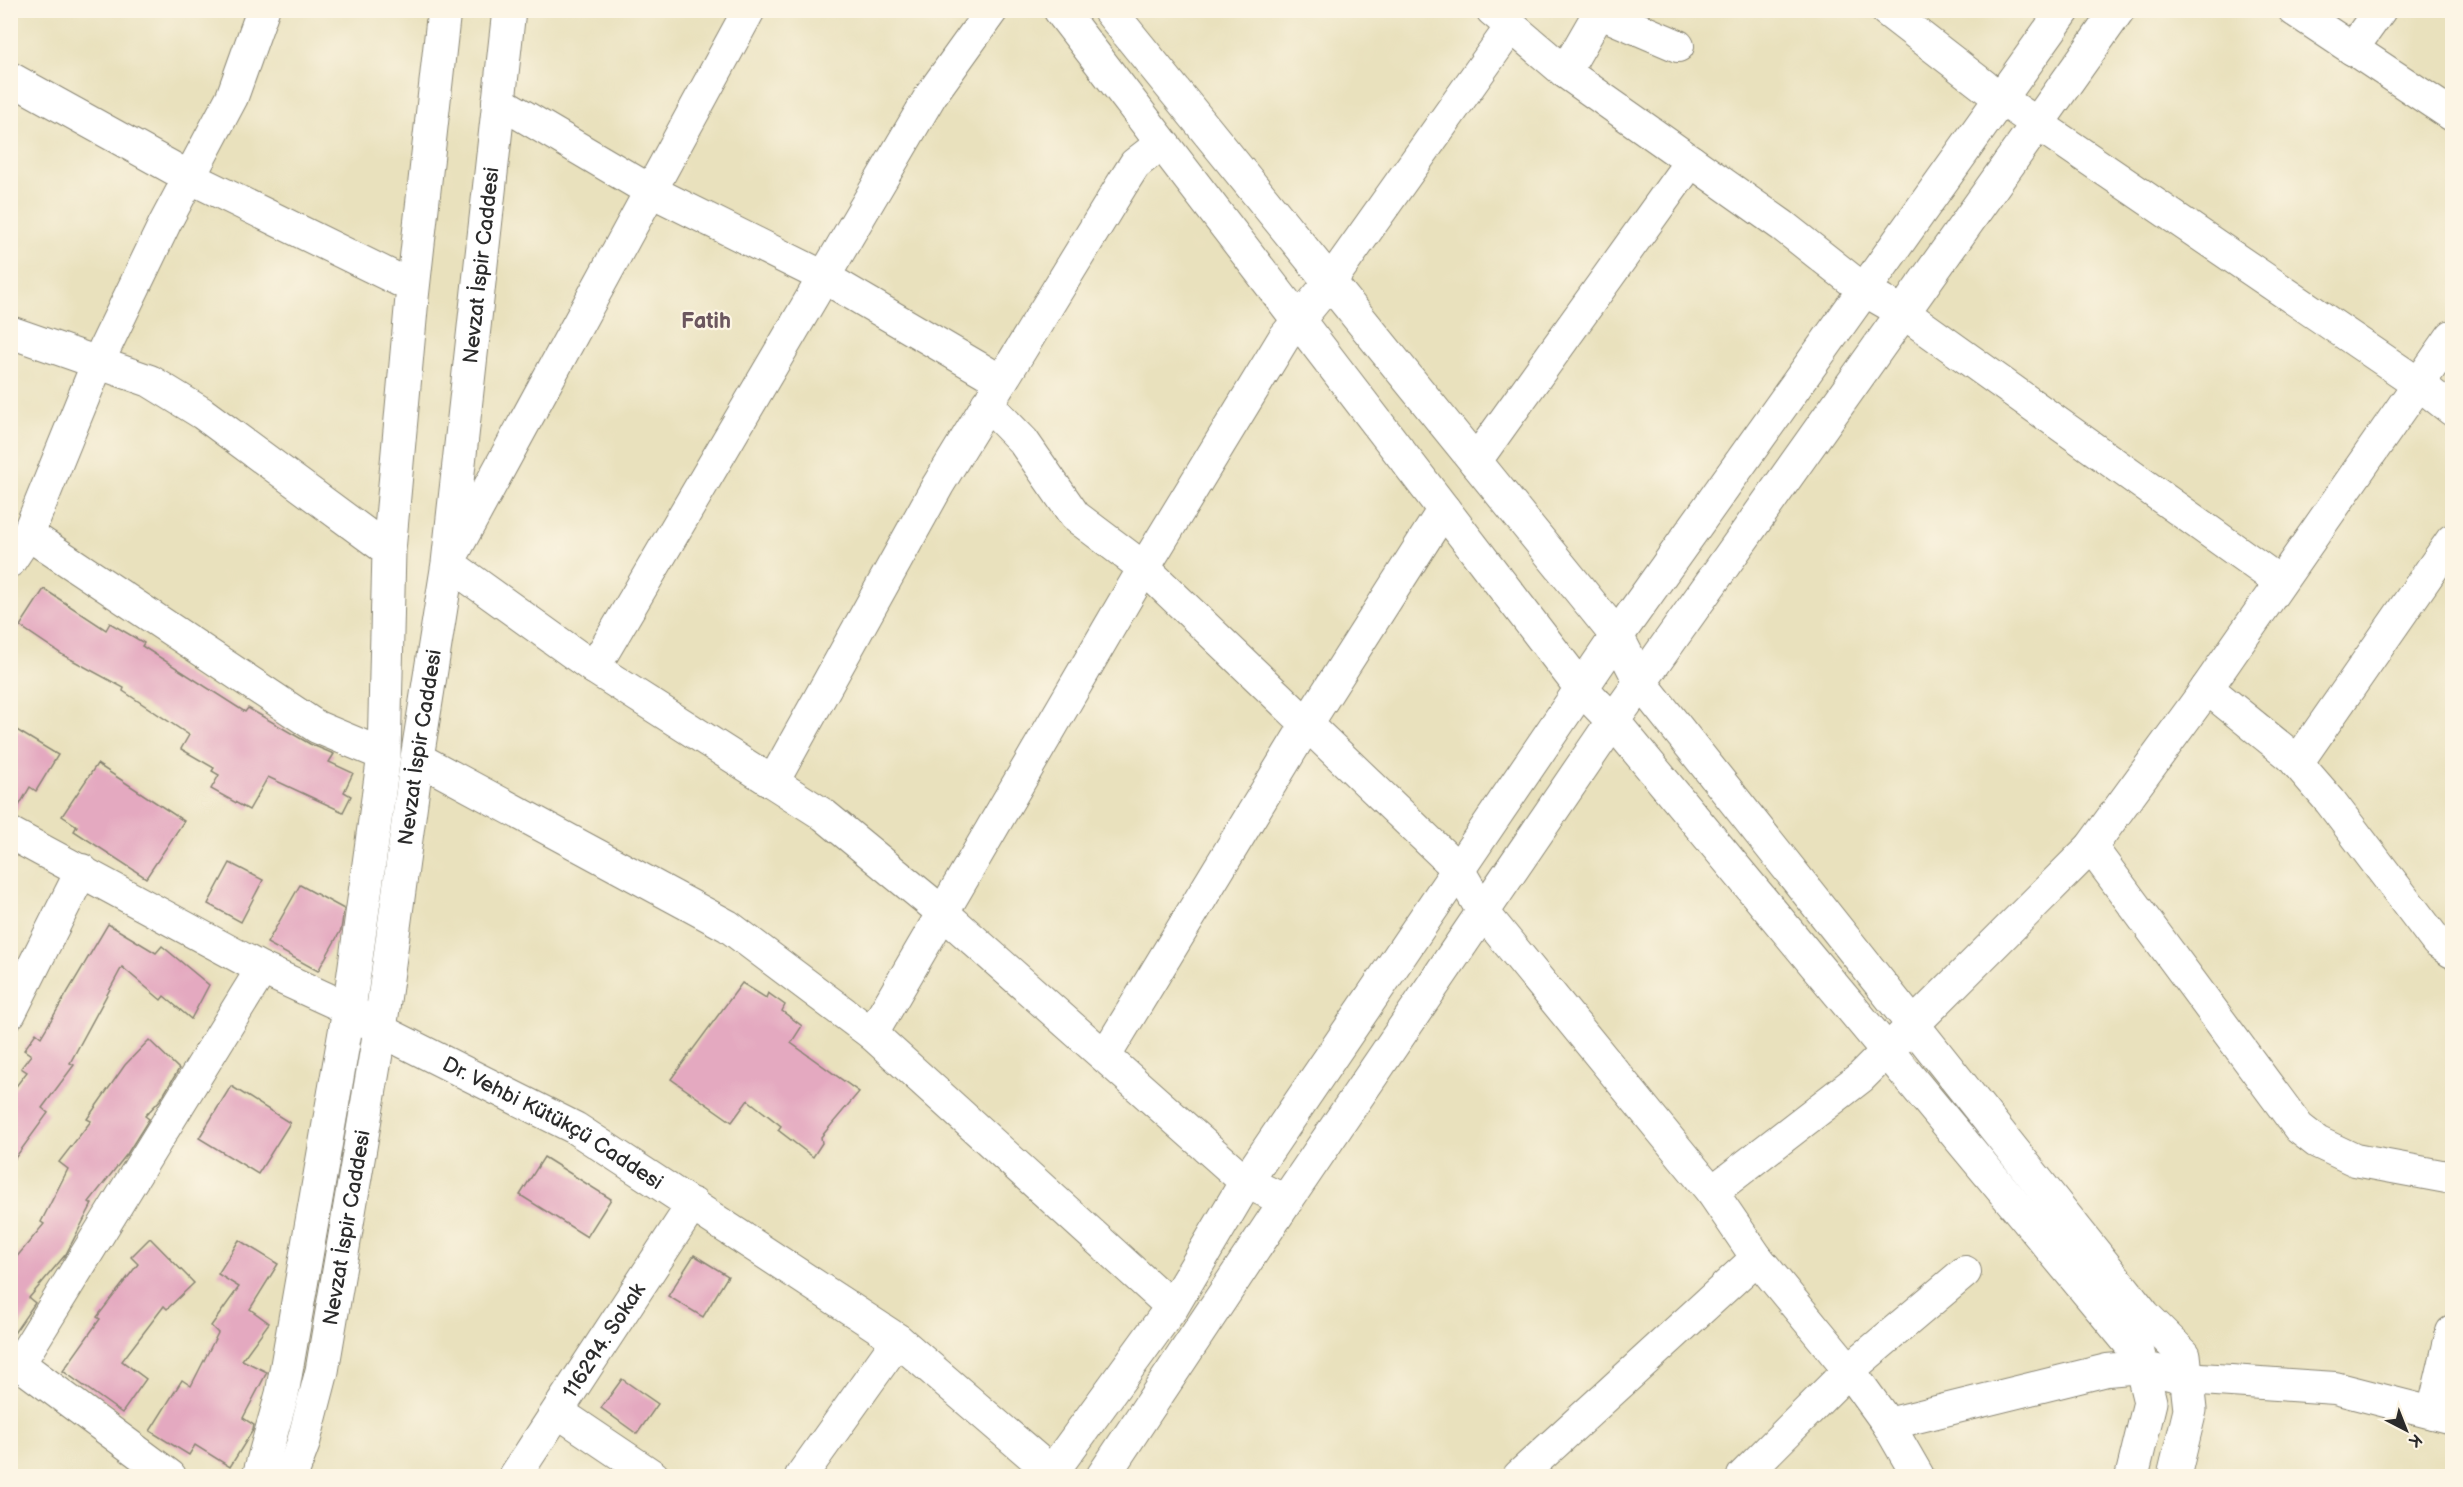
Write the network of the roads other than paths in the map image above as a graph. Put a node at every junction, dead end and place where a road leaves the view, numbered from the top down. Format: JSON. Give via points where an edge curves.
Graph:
{"nodes":[{"id":1,"x":263,"y":10,"type":"edge"},
{"id":2,"x":444,"y":10,"type":"edge"},
{"id":3,"x":508,"y":10,"type":"edge"},
{"id":4,"x":992,"y":10,"type":"edge"},
{"id":5,"x":1060,"y":10,"type":"edge"},
{"id":6,"x":1109,"y":10,"type":"edge"},
{"id":7,"x":1886,"y":10,"type":"edge"},
{"id":8,"x":2064,"y":10,"type":"edge"},
{"id":9,"x":2118,"y":10,"type":"edge"},
{"id":10,"x":2294,"y":10,"type":"edge"},
{"id":11,"x":2380,"y":10,"type":"edge"},
{"id":12,"x":1596,"y":12,"type":"edge"},
{"id":13,"x":741,"y":15,"type":"edge"},
{"id":14,"x":1502,"y":19,"type":"edge"},
{"id":15,"x":1678,"y":46,"type":"dead end"},
{"id":16,"x":2352,"y":49,"type":"junction"},
{"id":17,"x":1564,"y":72,"type":"junction"},
{"id":18,"x":10,"y":78,"type":"edge"},
{"id":19,"x":2001,"y":99,"type":"junction"},
{"id":20,"x":498,"y":101,"type":"junction"},
{"id":21,"x":2452,"y":115,"type":"edge"},
{"id":22,"x":2038,"y":124,"type":"junction"},
{"id":23,"x":1162,"y":143,"type":"junction"},
{"id":24,"x":1691,"y":161,"type":"junction"},
{"id":25,"x":189,"y":177,"type":"junction"},
{"id":26,"x":649,"y":190,"type":"junction"},
{"id":27,"x":824,"y":278,"type":"junction"},
{"id":28,"x":1330,"y":282,"type":"junction"},
{"id":29,"x":413,"y":287,"type":"junction"},
{"id":30,"x":1864,"y":290,"type":"junction"},
{"id":31,"x":1904,"y":313,"type":"junction"},
{"id":32,"x":1298,"y":320,"type":"junction"},
{"id":33,"x":10,"y":332,"type":"edge"},
{"id":34,"x":2452,"y":336,"type":"edge"},
{"id":35,"x":98,"y":362,"type":"junction"},
{"id":36,"x":2419,"y":384,"type":"junction"},
{"id":37,"x":994,"y":393,"type":"junction"},
{"id":38,"x":2452,"y":410,"type":"edge"},
{"id":39,"x":1475,"y":462,"type":"junction"},
{"id":40,"x":1444,"y":509,"type":"junction"},
{"id":41,"x":28,"y":534,"type":"junction"},
{"id":42,"x":2452,"y":540,"type":"edge"},
{"id":43,"x":389,"y":551,"type":"junction"},
{"id":44,"x":10,"y":561,"type":"edge"},
{"id":45,"x":448,"y":563,"type":"junction"},
{"id":46,"x":1144,"y":568,"type":"junction"},
{"id":47,"x":2280,"y":582,"type":"junction"},
{"id":48,"x":1617,"y":636,"type":"junction"},
{"id":49,"x":594,"y":668,"type":"junction"},
{"id":50,"x":1641,"y":682,"type":"junction"},
{"id":51,"x":1581,"y":688,"type":"junction"},
{"id":52,"x":2207,"y":688,"type":"junction"},
{"id":53,"x":1613,"y":721,"type":"junction"},
{"id":54,"x":1307,"y":724,"type":"junction"},
{"id":55,"x":384,"y":755,"type":"junction"},
{"id":56,"x":417,"y":758,"type":"junction"},
{"id":57,"x":2297,"y":763,"type":"junction"},
{"id":58,"x":773,"y":782,"type":"junction"},
{"id":59,"x":10,"y":833,"type":"edge"},
{"id":60,"x":2091,"y":847,"type":"junction"},
{"id":61,"x":1458,"y":869,"type":"junction"},
{"id":62,"x":82,"y":870,"type":"junction"},
{"id":63,"x":942,"y":912,"type":"junction"},
{"id":64,"x":1483,"y":912,"type":"junction"},
{"id":65,"x":2452,"y":952,"type":"edge"},
{"id":66,"x":262,"y":969,"type":"junction"},
{"id":67,"x":349,"y":1009,"type":"junction"},
{"id":68,"x":10,"y":1013,"type":"edge"},
{"id":69,"x":1914,"y":1027,"type":"junction"},
{"id":70,"x":381,"y":1030,"type":"junction"},
{"id":71,"x":872,"y":1034,"type":"junction"},
{"id":72,"x":1888,"y":1052,"type":"junction"},
{"id":73,"x":1105,"y":1056,"type":"junction"},
{"id":74,"x":2452,"y":1178,"type":"edge"},
{"id":75,"x":1246,"y":1182,"type":"junction"},
{"id":76,"x":1712,"y":1192,"type":"junction"},
{"id":77,"x":1286,"y":1201,"type":"junction"},
{"id":78,"x":693,"y":1204,"type":"junction"},
{"id":79,"x":1757,"y":1258,"type":"junction"},
{"id":80,"x":1965,"y":1272,"type":"dead end"},
{"id":81,"x":1172,"y":1307,"type":"junction"},
{"id":82,"x":2452,"y":1332,"type":"edge"},
{"id":83,"x":898,"y":1340,"type":"junction"},
{"id":84,"x":15,"y":1359,"type":"edge"},
{"id":85,"x":2141,"y":1366,"type":"junction"},
{"id":86,"x":1849,"y":1370,"type":"junction"},
{"id":87,"x":2186,"y":1378,"type":"junction"},
{"id":88,"x":558,"y":1412,"type":"junction"},
{"id":89,"x":2443,"y":1416,"type":"edge"},
{"id":90,"x":1888,"y":1424,"type":"junction"},
{"id":91,"x":1052,"y":1475,"type":"edge"},
{"id":92,"x":170,"y":1476,"type":"edge"},
{"id":93,"x":259,"y":1476,"type":"edge"},
{"id":94,"x":291,"y":1476,"type":"edge"},
{"id":95,"x":515,"y":1476,"type":"edge"},
{"id":96,"x":653,"y":1476,"type":"edge"},
{"id":97,"x":801,"y":1476,"type":"edge"},
{"id":98,"x":1102,"y":1476,"type":"edge"},
{"id":99,"x":1519,"y":1476,"type":"edge"},
{"id":100,"x":1743,"y":1476,"type":"edge"},
{"id":101,"x":1918,"y":1476,"type":"edge"},
{"id":102,"x":2132,"y":1476,"type":"edge"},
{"id":103,"x":2174,"y":1476,"type":"edge"}],
"edges":[{"from":1,"to":25,"type":"street","via":[[232,97]]},
{"from":2,"to":29,"type":"main road","name":"Nevzat İspir Caddesi"},
{"from":3,"to":20,"type":"main road","name":"Nevzat İspir Caddesi"},
{"from":4,"to":27,"type":"street","via":[[931,95]]},
{"from":5,"to":23,"type":"main road"},
{"from":6,"to":28,"type":"main road"},
{"from":7,"to":19,"type":"street"},
{"from":8,"to":19,"type":"main road"},
{"from":9,"to":22,"type":"main road"},
{"from":10,"to":16,"type":"street"},
{"from":11,"to":16,"type":"street"},
{"from":12,"to":15,"type":"street"},
{"from":12,"to":17,"type":"street"},
{"from":13,"to":26,"type":"street"},
{"from":14,"to":17,"type":"street"},
{"from":14,"to":28,"type":"street"},
{"from":16,"to":21,"type":"street"},
{"from":17,"to":24,"type":"street"},
{"from":18,"to":25,"type":"street"},
{"from":19,"to":22,"type":"street"},
{"from":19,"to":30,"type":"main road"},
{"from":20,"to":26,"type":"street"},
{"from":20,"to":45,"type":"main road","name":"Nevzat İspir Caddesi"},
{"from":22,"to":31,"type":"main road"},
{"from":22,"to":36,"type":"street"},
{"from":23,"to":32,"type":"main road"},
{"from":23,"to":37,"type":"street","via":[[1135,164]]},
{"from":24,"to":30,"type":"street","via":[[1784,226]]},
{"from":24,"to":39,"type":"street"},
{"from":25,"to":29,"type":"street"},
{"from":25,"to":35,"type":"street"},
{"from":26,"to":27,"type":"street"},
{"from":26,"to":45,"type":"street"},
{"from":27,"to":37,"type":"street"},
{"from":27,"to":49,"type":"street"},
{"from":28,"to":32,"type":"street"},
{"from":28,"to":39,"type":"main road"},
{"from":29,"to":43,"type":"main road","name":"Nevzat İspir Caddesi"},
{"from":30,"to":31,"type":"street"},
{"from":30,"to":48,"type":"main road"},
{"from":31,"to":47,"type":"street"},
{"from":31,"to":50,"type":"main road"},
{"from":32,"to":40,"type":"main road"},
{"from":32,"to":46,"type":"street"},
{"from":33,"to":35,"type":"street"},
{"from":34,"to":36,"type":"street"},
{"from":35,"to":41,"type":"street"},
{"from":35,"to":43,"type":"street","via":[[150,381],[202,413]]},
{"from":36,"to":38,"type":"street"},
{"from":36,"to":47,"type":"street"},
{"from":37,"to":46,"type":"street","via":[[1075,516]]},
{"from":37,"to":58,"type":"street","via":[[938,485]]},
{"from":39,"to":48,"type":"main road"},
{"from":40,"to":51,"type":"main road"},
{"from":40,"to":54,"type":"street"},
{"from":41,"to":44,"type":"street"},
{"from":41,"to":55,"type":"street","via":[[317,727]]},
{"from":42,"to":57,"type":"street"},
{"from":43,"to":55,"type":"main road","name":"Nevzat İspir Caddesi"},
{"from":45,"to":49,"type":"street"},
{"from":45,"to":56,"type":"main road","name":"Nevzat İspir Caddesi"},
{"from":46,"to":54,"type":"street"},
{"from":46,"to":63,"type":"street"},
{"from":47,"to":52,"type":"street"},
{"from":48,"to":50,"type":"main road"},
{"from":48,"to":51,"type":"main road"},
{"from":49,"to":58,"type":"street"},
{"from":50,"to":53,"type":"main road"},
{"from":50,"to":69,"type":"main road"},
{"from":51,"to":53,"type":"main road"},
{"from":51,"to":61,"type":"main road"},
{"from":52,"to":57,"type":"street"},
{"from":52,"to":60,"type":"street"},
{"from":53,"to":64,"type":"main road"},
{"from":53,"to":72,"type":"main road"},
{"from":54,"to":61,"type":"street"},
{"from":54,"to":73,"type":"street"},
{"from":55,"to":67,"type":"main road","name":"Nevzat İspir Caddesi"},
{"from":56,"to":70,"type":"main road","name":"Nevzat İspir Caddesi"},
{"from":56,"to":71,"type":"street","via":[[728,926]]},
{"from":57,"to":65,"type":"street","via":[[2437,942]]},
{"from":58,"to":63,"type":"street","via":[[824,815]]},
{"from":59,"to":62,"type":"street","name":"Dr. Vehbi Kütükçü Caddesi"},
{"from":60,"to":69,"type":"street"},
{"from":60,"to":74,"type":"street","via":[[2299,1128],[2317,1142],[2355,1160]]},
{"from":61,"to":64,"type":"street"},
{"from":61,"to":75,"type":"main road"},
{"from":62,"to":66,"type":"street","name":"Dr. Vehbi Kütükçü Caddesi"},
{"from":62,"to":68,"type":"street"},
{"from":63,"to":71,"type":"street"},
{"from":63,"to":73,"type":"street"},
{"from":64,"to":76,"type":"street"},
{"from":64,"to":77,"type":"main road"},
{"from":66,"to":67,"type":"street","name":"Dr. Vehbi Kütükçü Caddesi"},
{"from":66,"to":84,"type":"street"},
{"from":67,"to":70,"type":"street","name":"Dr. Vehbi Kütükçü Caddesi"},
{"from":67,"to":93,"type":"main road","name":"Nevzat İspir Caddesi","via":[[282,1394]]},
{"from":69,"to":72,"type":"street"},
{"from":69,"to":87,"type":"main road","via":[[2144,1315],[2184,1355]]},
{"from":70,"to":78,"type":"street","name":"Dr. Vehbi Kütükçü Caddesi","via":[[575,1128]]},
{"from":70,"to":94,"type":"main road","name":"Nevzat İspir Caddesi","via":[[322,1371]]},
{"from":71,"to":81,"type":"street"},
{"from":72,"to":76,"type":"street"},
{"from":72,"to":85,"type":"main road","via":[[2139,1353]]},
{"from":73,"to":75,"type":"street"},
{"from":75,"to":77,"type":"street"},
{"from":75,"to":81,"type":"main road"},
{"from":76,"to":79,"type":"street"},
{"from":77,"to":98,"type":"main road"},
{"from":78,"to":83,"type":"street","name":"Dr. Vehbi Kütükçü Caddesi"},
{"from":78,"to":88,"type":"street","name":"116294. Sokak"},
{"from":79,"to":86,"type":"street"},
{"from":79,"to":99,"type":"street"},
{"from":80,"to":86,"type":"street"},
{"from":81,"to":91,"type":"main road"},
{"from":82,"to":89,"type":"street"},
{"from":83,"to":91,"type":"street","name":"Dr. Vehbi Kütükçü Caddesi"},
{"from":83,"to":97,"type":"street"},
{"from":84,"to":92,"type":"street"},
{"from":85,"to":87,"type":"street"},
{"from":85,"to":90,"type":"street","via":[[2107,1370]]},
{"from":85,"to":102,"type":"main road","via":[[2150,1402]]},
{"from":86,"to":90,"type":"street"},
{"from":86,"to":100,"type":"street"},
{"from":87,"to":89,"type":"street","via":[[2335,1388]]},
{"from":87,"to":103,"type":"main road","via":[[2190,1410]]},
{"from":88,"to":95,"type":"street","name":"116294. Sokak"},
{"from":88,"to":96,"type":"street"},
{"from":90,"to":101,"type":"street"}]}
